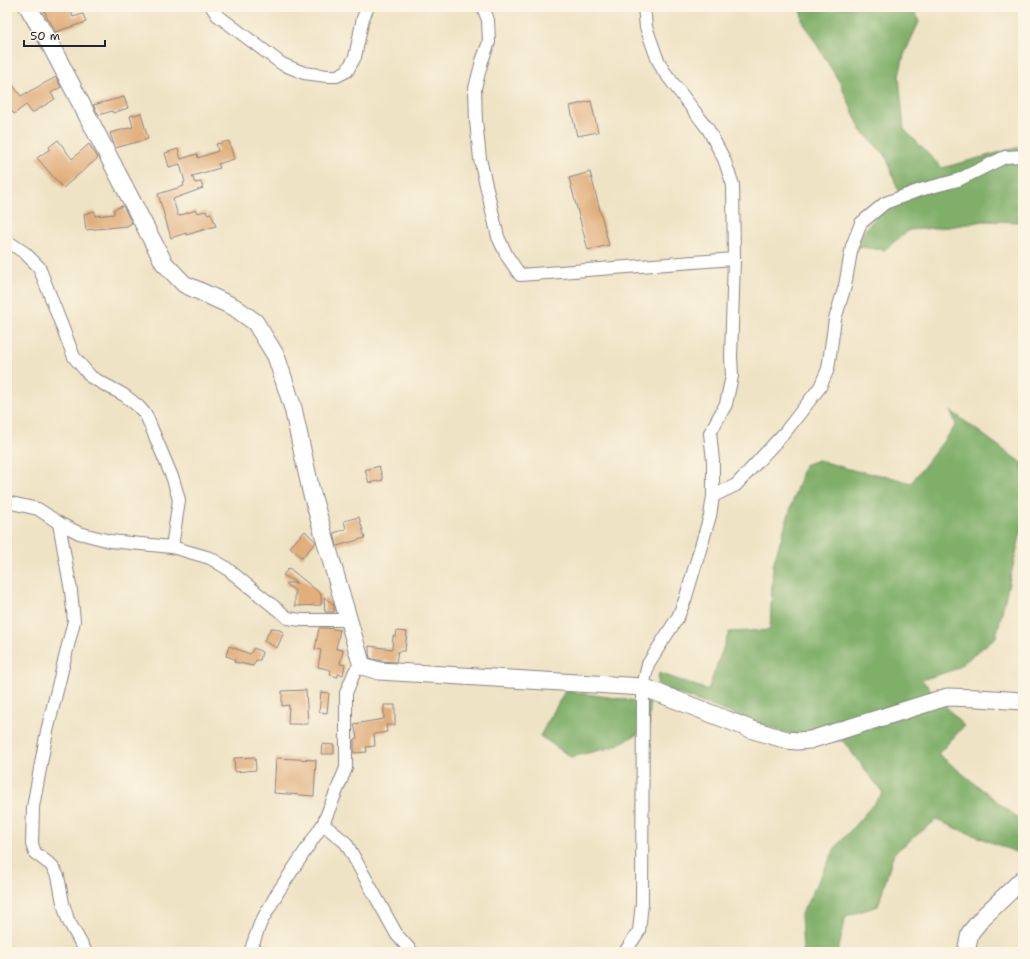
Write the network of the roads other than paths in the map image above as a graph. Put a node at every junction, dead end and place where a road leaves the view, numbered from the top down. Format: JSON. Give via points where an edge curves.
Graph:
{"nodes":[{"id":1,"x":28,"y":7,"type":"edge"},
{"id":2,"x":212,"y":7,"type":"edge"},
{"id":3,"x":368,"y":7,"type":"edge"},
{"id":4,"x":483,"y":7,"type":"edge"},
{"id":5,"x":644,"y":7,"type":"edge"},
{"id":6,"x":1023,"y":156,"type":"edge"},
{"id":7,"x":7,"y":241,"type":"edge"},
{"id":8,"x":734,"y":259,"type":"junction"},
{"id":9,"x":713,"y":496,"type":"junction"},
{"id":10,"x":7,"y":502,"type":"edge"},
{"id":11,"x":59,"y":523,"type":"junction"},
{"id":12,"x":172,"y":547,"type":"junction"},
{"id":13,"x":349,"y":620,"type":"junction"},
{"id":14,"x":362,"y":666,"type":"junction"},
{"id":15,"x":643,"y":687,"type":"junction"},
{"id":16,"x":1023,"y":701,"type":"edge"},
{"id":17,"x":323,"y":824,"type":"junction"},
{"id":18,"x":1023,"y":879,"type":"edge"},
{"id":19,"x":86,"y":952,"type":"edge"},
{"id":20,"x":250,"y":952,"type":"edge"},
{"id":21,"x":412,"y":952,"type":"edge"},
{"id":22,"x":625,"y":952,"type":"edge"},
{"id":23,"x":966,"y":952,"type":"edge"}],
"edges":[{"from":1,"to":13,"type":"street","via":[[49,42],[164,263],[184,284],[234,307],[255,322],[276,356],[293,408],[311,491]]},
{"from":2,"to":3,"type":"street","via":[[217,15],[282,64],[304,73],[337,76],[347,71],[355,57],[363,18]]},
{"from":4,"to":8,"type":"street","via":[[488,20],[489,42],[475,88],[480,158],[498,237],[520,275]]},
{"from":5,"to":8,"type":"street","via":[[646,27],[663,70],[708,129],[724,159],[733,185]]},
{"from":6,"to":9,"type":"street","via":[[1004,157],[958,180],[885,202],[862,223],[852,246],[845,286],[835,320],[828,369],[820,387],[790,427],[736,485]]},
{"from":7,"to":12,"type":"street","via":[[25,253],[39,267],[74,356],[91,377],[124,395],[146,415],[173,479],[179,500]]},
{"from":8,"to":9,"type":"street","via":[[732,376],[726,404],[710,433]]},
{"from":9,"to":15,"type":"street","via":[[708,523],[685,600],[678,617],[648,664]]},
{"from":10,"to":11,"type":"street","via":[[38,509]]},
{"from":11,"to":12,"type":"street","via":[[79,533],[110,541]]},
{"from":11,"to":19,"type":"street","via":[[74,621],[48,731],[34,807],[32,844],[35,852],[51,865],[58,876],[68,920]]},
{"from":12,"to":13,"type":"street","via":[[210,558],[225,567],[288,618]]},
{"from":13,"to":14,"type":"street"},
{"from":14,"to":15,"type":"street","via":[[379,671]]},
{"from":14,"to":17,"type":"street","via":[[355,671],[346,692],[346,768]]},
{"from":15,"to":16,"type":"street","via":[[753,730],[797,741],[818,737],[947,697]]},
{"from":15,"to":22,"type":"street","via":[[642,903],[639,931]]},
{"from":17,"to":20,"type":"street","via":[[278,892],[260,924]]},
{"from":17,"to":21,"type":"street","via":[[346,843],[397,935]]},
{"from":18,"to":23,"type":"street","via":[[983,916],[970,933]]}]}
